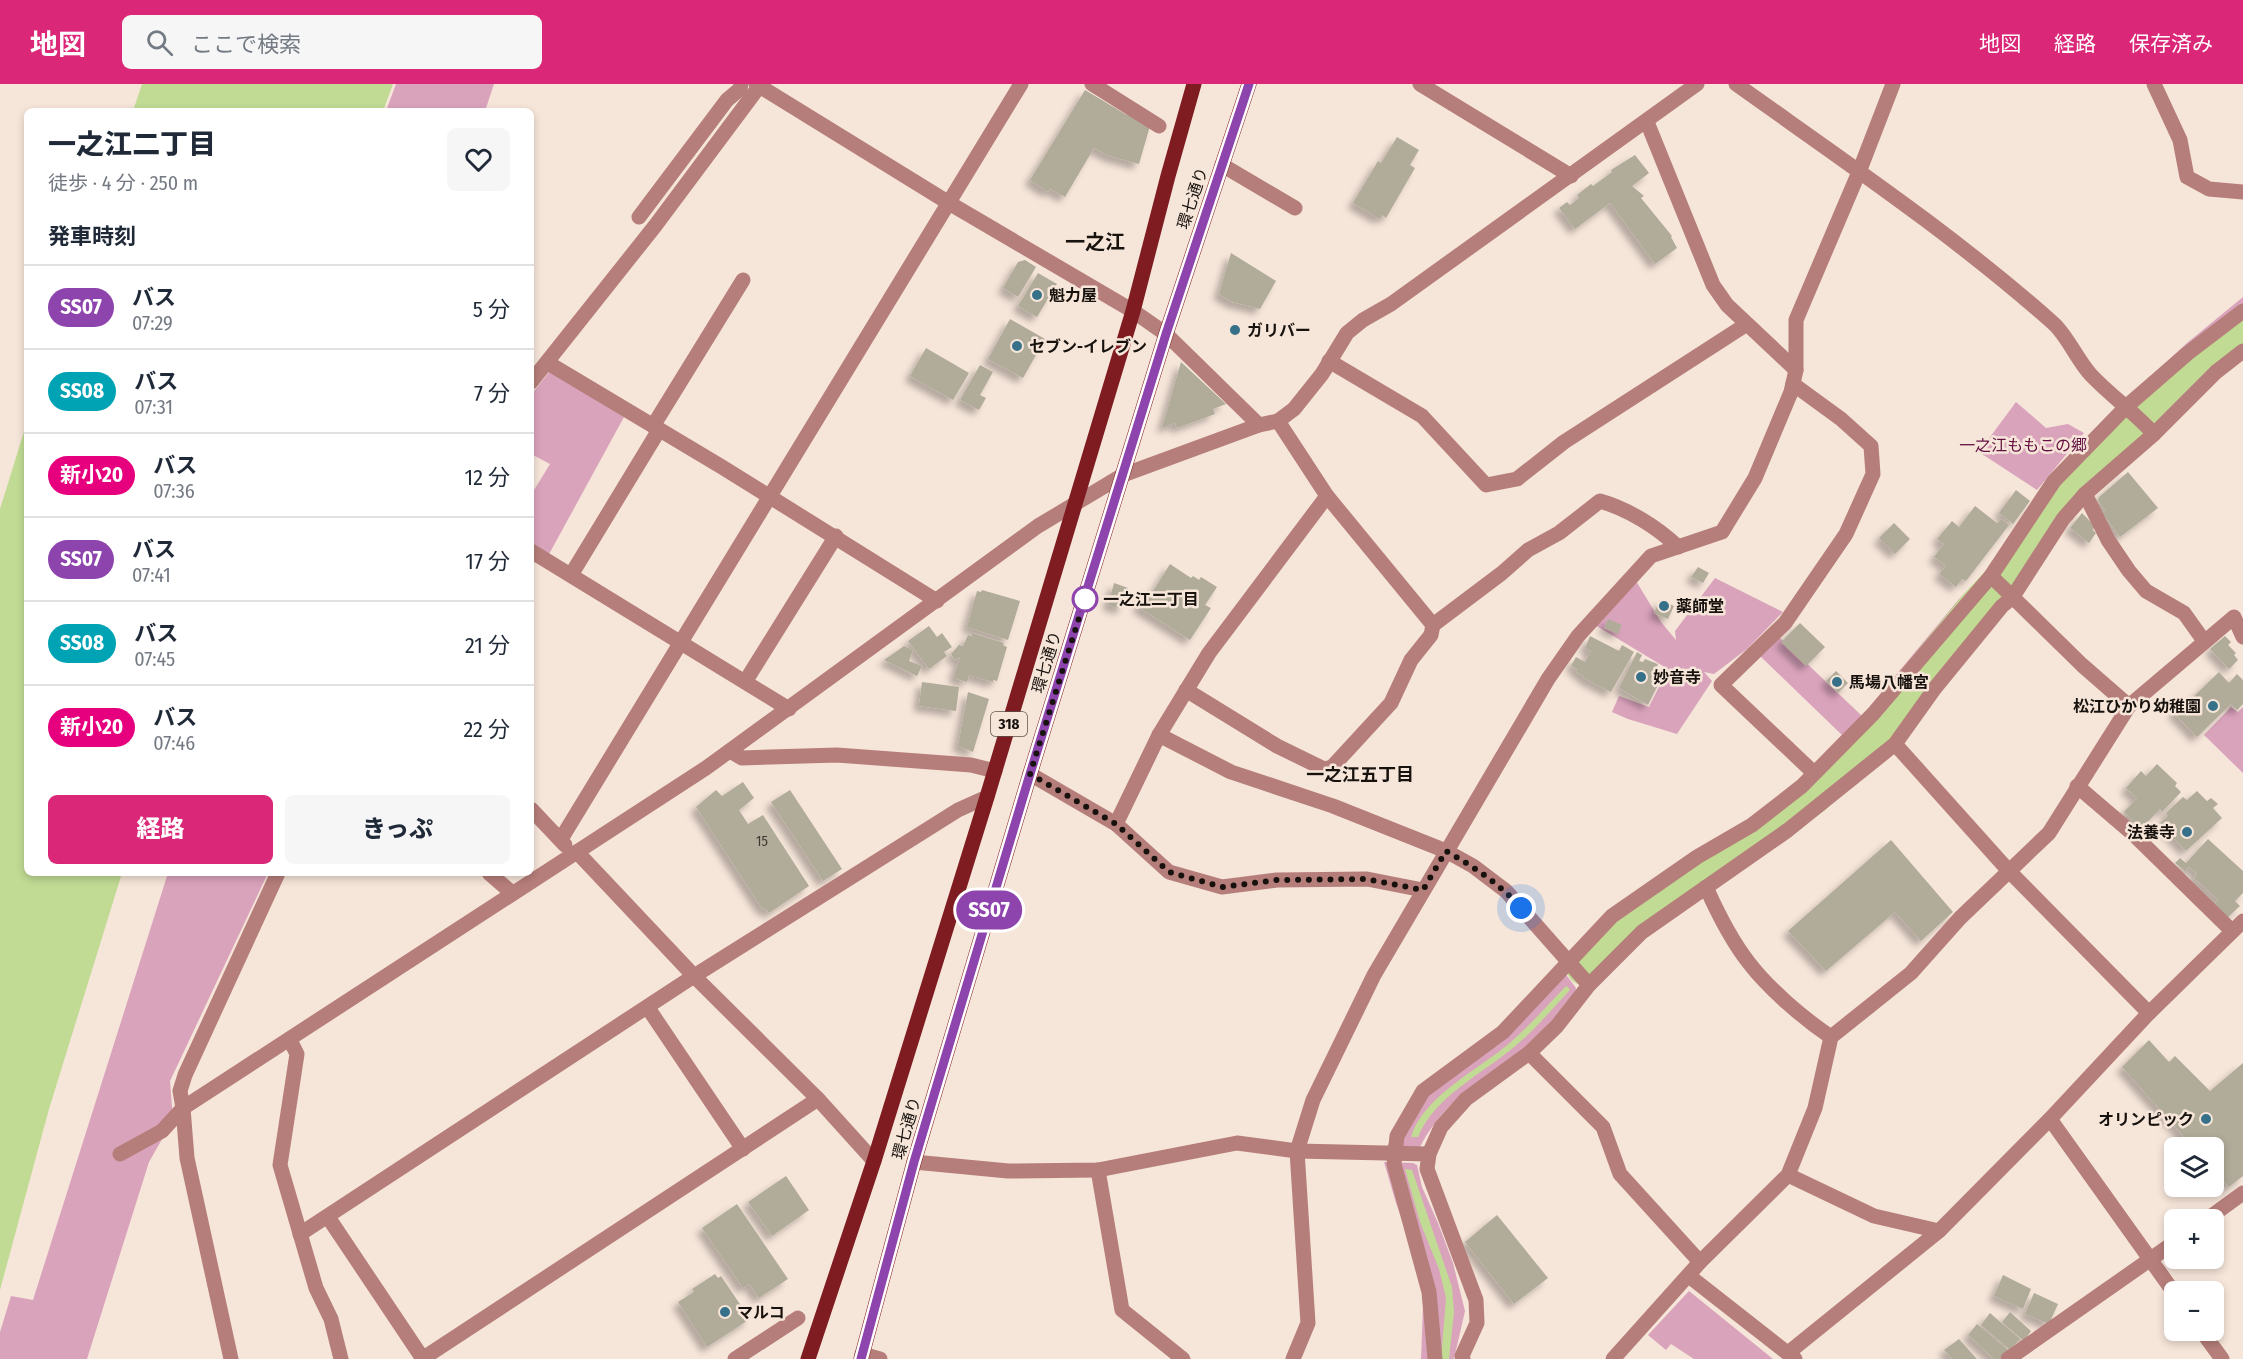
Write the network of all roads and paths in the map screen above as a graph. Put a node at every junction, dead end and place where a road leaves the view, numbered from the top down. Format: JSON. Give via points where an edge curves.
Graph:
{"nodes":[{"id":1,"x":741,"y":84,"type":"edge"},
{"id":2,"x":1021,"y":84,"type":"edge"},
{"id":3,"x":1092,"y":84,"type":"edge"},
{"id":4,"x":1194,"y":84,"type":"edge"},
{"id":5,"x":1249,"y":84,"type":"edge"},
{"id":6,"x":1420,"y":84,"type":"edge"},
{"id":7,"x":1697,"y":84,"type":"edge"},
{"id":8,"x":1736,"y":84,"type":"edge"},
{"id":9,"x":1893,"y":84,"type":"edge"},
{"id":10,"x":2154,"y":84,"type":"edge"},
{"id":11,"x":759,"y":85,"type":"edge"},
{"id":12,"x":1647,"y":122,"type":"junction"},
{"id":13,"x":1159,"y":126,"type":"dead end"},
{"id":14,"x":1222,"y":165,"type":"junction"},
{"id":15,"x":1859,"y":172,"type":"junction"},
{"id":16,"x":1571,"y":176,"type":"junction"},
{"id":17,"x":2243,"y":192,"type":"edge"},
{"id":18,"x":949,"y":203,"type":"junction"},
{"id":19,"x":1295,"y":208,"type":"dead end"},
{"id":20,"x":639,"y":217,"type":"dead end"},
{"id":21,"x":743,"y":280,"type":"dead end"},
{"id":22,"x":1133,"y":311,"type":"junction"},
{"id":23,"x":2243,"y":311,"type":"edge"},
{"id":24,"x":1747,"y":324,"type":"junction"},
{"id":25,"x":1166,"y":334,"type":"junction"},
{"id":26,"x":2243,"y":351,"type":"edge"},
{"id":27,"x":1329,"y":361,"type":"junction"},
{"id":28,"x":548,"y":363,"type":"junction"},
{"id":29,"x":1794,"y":377,"type":"junction"},
{"id":30,"x":534,"y":379,"type":"edge"},
{"id":31,"x":2131,"y":410,"type":"junction"},
{"id":32,"x":1278,"y":421,"type":"junction"},
{"id":33,"x":1259,"y":425,"type":"junction"},
{"id":34,"x":656,"y":428,"type":"junction"},
{"id":35,"x":2151,"y":431,"type":"junction"},
{"id":36,"x":1123,"y":475,"type":"junction"},
{"id":37,"x":2085,"y":494,"type":"junction"},
{"id":38,"x":1327,"y":496,"type":"junction"},
{"id":39,"x":771,"y":497,"type":"junction"},
{"id":40,"x":1076,"y":502,"type":"junction"},
{"id":41,"x":836,"y":536,"type":"junction"},
{"id":42,"x":1678,"y":547,"type":"junction"},
{"id":43,"x":534,"y":553,"type":"edge"},
{"id":44,"x":571,"y":575,"type":"junction"},
{"id":45,"x":2000,"y":585,"type":"junction"},
{"id":46,"x":937,"y":601,"type":"junction"},
{"id":47,"x":1433,"y":625,"type":"junction"},
{"id":48,"x":2243,"y":637,"type":"edge"},
{"id":49,"x":2204,"y":641,"type":"junction"},
{"id":50,"x":681,"y":642,"type":"junction"},
{"id":51,"x":745,"y":681,"type":"junction"},
{"id":52,"x":1186,"y":690,"type":"junction"},
{"id":53,"x":2129,"y":706,"type":"junction"},
{"id":54,"x":789,"y":708,"type":"junction"},
{"id":55,"x":1160,"y":735,"type":"junction"},
{"id":56,"x":1895,"y":744,"type":"junction"},
{"id":57,"x":730,"y":751,"type":"junction"},
{"id":58,"x":995,"y":771,"type":"junction"},
{"id":59,"x":1814,"y":773,"type":"junction"},
{"id":60,"x":1030,"y":774,"type":"junction"},
{"id":61,"x":2078,"y":786,"type":"junction"},
{"id":62,"x":987,"y":796,"type":"junction"},
{"id":63,"x":534,"y":812,"type":"edge"},
{"id":64,"x":1116,"y":824,"type":"junction"},
{"id":65,"x":561,"y":839,"type":"junction"},
{"id":66,"x":1446,"y":851,"type":"junction"},
{"id":67,"x":575,"y":853,"type":"junction"},
{"id":68,"x":2008,"y":870,"type":"junction"},
{"id":69,"x":277,"y":876,"type":"edge"},
{"id":70,"x":492,"y":876,"type":"edge"},
{"id":71,"x":1706,"y":887,"type":"junction"},
{"id":72,"x":1423,"y":890,"type":"junction"},
{"id":73,"x":512,"y":893,"type":"junction"},
{"id":74,"x":2237,"y":926,"type":"edge"},
{"id":75,"x":1568,"y":961,"type":"junction"},
{"id":76,"x":694,"y":976,"type":"junction"},
{"id":77,"x":1589,"y":985,"type":"junction"},
{"id":78,"x":648,"y":1008,"type":"junction"},
{"id":79,"x":2149,"y":1013,"type":"junction"},
{"id":80,"x":1831,"y":1037,"type":"junction"},
{"id":81,"x":290,"y":1040,"type":"junction"},
{"id":82,"x":1529,"y":1053,"type":"junction"},
{"id":83,"x":818,"y":1099,"type":"junction"},
{"id":84,"x":183,"y":1108,"type":"junction"},
{"id":85,"x":2050,"y":1119,"type":"junction"},
{"id":86,"x":742,"y":1149,"type":"junction"},
{"id":87,"x":1297,"y":1151,"type":"junction"},
{"id":88,"x":120,"y":1154,"type":"dead end"},
{"id":89,"x":1407,"y":1156,"type":"junction"},
{"id":90,"x":874,"y":1161,"type":"junction"},
{"id":91,"x":914,"y":1162,"type":"junction"},
{"id":92,"x":1098,"y":1170,"type":"junction"},
{"id":93,"x":1788,"y":1175,"type":"junction"},
{"id":94,"x":2243,"y":1193,"type":"edge"},
{"id":95,"x":2221,"y":1209,"type":"edge"},
{"id":96,"x":328,"y":1217,"type":"junction"},
{"id":97,"x":1939,"y":1231,"type":"junction"},
{"id":98,"x":300,"y":1234,"type":"junction"},
{"id":99,"x":2164,"y":1250,"type":"edge"},
{"id":100,"x":2150,"y":1260,"type":"junction"},
{"id":101,"x":1700,"y":1263,"type":"junction"},
{"id":102,"x":1689,"y":1276,"type":"junction"},
{"id":103,"x":2165,"y":1281,"type":"edge"},
{"id":104,"x":798,"y":1318,"type":"dead end"},
{"id":105,"x":2209,"y":1341,"type":"edge"},
{"id":106,"x":861,"y":1356,"type":"edge"},
{"id":107,"x":1792,"y":1356,"type":"edge"},
{"id":108,"x":231,"y":1359,"type":"edge"},
{"id":109,"x":341,"y":1359,"type":"edge"},
{"id":110,"x":422,"y":1359,"type":"edge"},
{"id":111,"x":735,"y":1359,"type":"edge"},
{"id":112,"x":808,"y":1359,"type":"edge"},
{"id":113,"x":880,"y":1359,"type":"edge"},
{"id":114,"x":1183,"y":1359,"type":"edge"},
{"id":115,"x":1293,"y":1359,"type":"edge"},
{"id":116,"x":1434,"y":1359,"type":"edge"},
{"id":117,"x":1463,"y":1359,"type":"edge"},
{"id":118,"x":1614,"y":1359,"type":"edge"},
{"id":119,"x":2008,"y":1359,"type":"edge"},
{"id":120,"x":2222,"y":1359,"type":"edge"}],
"edges":[{"from":1,"to":20,"type":"street"},
{"from":2,"to":18,"type":"street"},
{"from":3,"to":13,"type":"street"},
{"from":4,"to":22,"type":"main road","name":"環七通り","number":"318"},
{"from":5,"to":14,"type":"main road","name":"環七通り","number":"318"},
{"from":6,"to":16,"type":"street"},
{"from":7,"to":12,"type":"street"},
{"from":8,"to":15,"type":"street"},
{"from":9,"to":15,"type":"street"},
{"from":10,"to":17,"type":"street","via":[[2180,140],[2187,177],[2209,189]]},
{"from":11,"to":18,"type":"street"},
{"from":11,"to":28,"type":"street"},
{"from":12,"to":16,"type":"street"},
{"from":12,"to":24,"type":"street","via":[[1713,285]]},
{"from":14,"to":19,"type":"street"},
{"from":14,"to":25,"type":"main road","name":"環七通り","number":"318"},
{"from":15,"to":29,"type":"street","via":[[1796,320]]},
{"from":15,"to":31,"type":"street","via":[[1957,243],[2056,326],[2092,376]]},
{"from":16,"to":27,"type":"street","via":[[1363,320],[1347,333]]},
{"from":18,"to":22,"type":"street"},
{"from":18,"to":39,"type":"street"},
{"from":21,"to":34,"type":"street"},
{"from":22,"to":25,"type":"street"},
{"from":22,"to":40,"type":"main road","name":"環七通り","number":"318"},
{"from":23,"to":31,"type":"street","via":[[2188,353]]},
{"from":24,"to":27,"type":"street","via":[[1564,442],[1517,479],[1486,485],[1422,416]]},
{"from":24,"to":29,"type":"street"},
{"from":25,"to":33,"type":"street"},
{"from":25,"to":36,"type":"main road","name":"環七通り","number":"318"},
{"from":26,"to":35,"type":"street"},
{"from":27,"to":32,"type":"street","via":[[1294,409]]},
{"from":28,"to":30,"type":"street"},
{"from":28,"to":34,"type":"street"},
{"from":29,"to":42,"type":"street","via":[[1755,478],[1722,532]]},
{"from":29,"to":59,"type":"street","via":[[1871,446],[1874,474],[1846,534],[1785,623],[1721,685]]},
{"from":31,"to":35,"type":"street"},
{"from":31,"to":45,"type":"street","via":[[2054,481]]},
{"from":32,"to":33,"type":"street"},
{"from":32,"to":38,"type":"street"},
{"from":33,"to":36,"type":"street"},
{"from":34,"to":39,"type":"street"},
{"from":34,"to":44,"type":"street"},
{"from":35,"to":37,"type":"street"},
{"from":36,"to":40,"type":"street"},
{"from":36,"to":60,"type":"main road","name":"環七通り","number":"318"},
{"from":37,"to":45,"type":"street"},
{"from":37,"to":49,"type":"street","via":[[2129,571],[2146,591],[2184,613]]},
{"from":38,"to":47,"type":"street"},
{"from":38,"to":52,"type":"street","via":[[1209,653]]},
{"from":39,"to":41,"type":"street"},
{"from":39,"to":50,"type":"street"},
{"from":40,"to":46,"type":"street"},
{"from":40,"to":58,"type":"main road","name":"環七通り","number":"318"},
{"from":41,"to":46,"type":"street"},
{"from":41,"to":51,"type":"street"},
{"from":42,"to":47,"type":"street","via":[[1662,531],[1600,501],[1559,533],[1528,550]]},
{"from":42,"to":66,"type":"street","via":[[1651,556],[1578,636]]},
{"from":43,"to":44,"type":"street"},
{"from":44,"to":50,"type":"street"},
{"from":45,"to":53,"type":"street"},
{"from":45,"to":56,"type":"street","via":[[2002,606]]},
{"from":45,"to":59,"type":"street"},
{"from":46,"to":54,"type":"street"},
{"from":47,"to":52,"type":"street","via":[[1391,703],[1332,767],[1324,769],[1277,746]]},
{"from":48,"to":49,"type":"street","via":[[2234,617]]},
{"from":49,"to":53,"type":"street"},
{"from":50,"to":51,"type":"street"},
{"from":50,"to":65,"type":"street"},
{"from":51,"to":54,"type":"street"},
{"from":52,"to":55,"type":"street"},
{"from":53,"to":61,"type":"street"},
{"from":54,"to":57,"type":"street"},
{"from":55,"to":64,"type":"street"},
{"from":55,"to":66,"type":"street","via":[[1231,772],[1333,806]]},
{"from":56,"to":68,"type":"street"},
{"from":56,"to":71,"type":"street","via":[[1788,830]]},
{"from":57,"to":58,"type":"street","via":[[742,758],[837,755],[970,765]]},
{"from":57,"to":67,"type":"street"},
{"from":58,"to":62,"type":"main road","name":"環七通り","number":"318"},
{"from":59,"to":75,"type":"street","via":[[1752,825],[1697,857],[1612,916]]},
{"from":60,"to":64,"type":"street"},
{"from":60,"to":91,"type":"main road","name":"環七通り","number":"318"},
{"from":61,"to":68,"type":"street","via":[[2049,833]]},
{"from":61,"to":74,"type":"street"},
{"from":62,"to":76,"type":"street","via":[[958,810]]},
{"from":62,"to":90,"type":"main road","name":"環七通り","number":"318"},
{"from":63,"to":65,"type":"street"},
{"from":64,"to":72,"type":"street","via":[[1169,872],[1222,887],[1277,880],[1366,879]]},
{"from":65,"to":67,"type":"street"},
{"from":66,"to":72,"type":"street"},
{"from":66,"to":75,"type":"street","via":[[1506,891]]},
{"from":67,"to":73,"type":"street"},
{"from":67,"to":76,"type":"street"},
{"from":68,"to":79,"type":"street"},
{"from":68,"to":80,"type":"street","via":[[1911,973]]},
{"from":69,"to":84,"type":"street","via":[[185,1075],[180,1091]]},
{"from":70,"to":73,"type":"street"},
{"from":71,"to":77,"type":"street","via":[[1642,932]]},
{"from":71,"to":80,"type":"street","via":[[1749,964]]},
{"from":72,"to":87,"type":"street","via":[[1363,996],[1313,1100]]},
{"from":73,"to":81,"type":"street"},
{"from":74,"to":79,"type":"street"},
{"from":75,"to":77,"type":"street"},
{"from":75,"to":89,"type":"street","via":[[1503,1032],[1423,1092],[1397,1136]]},
{"from":76,"to":78,"type":"street"},
{"from":76,"to":83,"type":"street"},
{"from":77,"to":82,"type":"street","via":[[1557,1026]]},
{"from":78,"to":86,"type":"street"},
{"from":78,"to":96,"type":"street"},
{"from":79,"to":85,"type":"street"},
{"from":80,"to":93,"type":"street","via":[[1815,1108]]},
{"from":81,"to":84,"type":"street"},
{"from":81,"to":98,"type":"street","via":[[297,1054],[280,1165]]},
{"from":82,"to":89,"type":"street","via":[[1466,1099]]},
{"from":82,"to":101,"type":"street","via":[[1603,1127],[1620,1174]]},
{"from":83,"to":86,"type":"street"},
{"from":83,"to":90,"type":"street"},
{"from":84,"to":88,"type":"street","via":[[162,1131]]},
{"from":84,"to":108,"type":"street","via":[[187,1158]]},
{"from":85,"to":97,"type":"street"},
{"from":85,"to":100,"type":"street"},
{"from":86,"to":110,"type":"street"},
{"from":87,"to":89,"type":"street"},
{"from":87,"to":92,"type":"street","via":[[1237,1143]]},
{"from":87,"to":115,"type":"street","via":[[1308,1323]]},
{"from":89,"to":116,"type":"street","via":[[1429,1292]]},
{"from":89,"to":117,"type":"street","via":[[1427,1169],[1476,1300],[1477,1323]]},
{"from":90,"to":112,"type":"main road","name":"環七通り","number":"318"},
{"from":91,"to":92,"type":"street","via":[[1008,1171]]},
{"from":91,"to":106,"type":"main road","name":"環七通り","number":"318"},
{"from":92,"to":114,"type":"street","via":[[1122,1310]]},
{"from":93,"to":97,"type":"street","via":[[1874,1216]]},
{"from":93,"to":101,"type":"street"},
{"from":94,"to":95,"type":"street"},
{"from":96,"to":98,"type":"street"},
{"from":96,"to":110,"type":"street"},
{"from":97,"to":107,"type":"street"},
{"from":98,"to":109,"type":"street"},
{"from":99,"to":100,"type":"street"},
{"from":100,"to":103,"type":"street"},
{"from":100,"to":119,"type":"street"},
{"from":101,"to":102,"type":"street"},
{"from":102,"to":107,"type":"street"},
{"from":102,"to":118,"type":"street"},
{"from":104,"to":111,"type":"street"},
{"from":105,"to":120,"type":"street"},
{"from":106,"to":113,"type":"street"}]}
